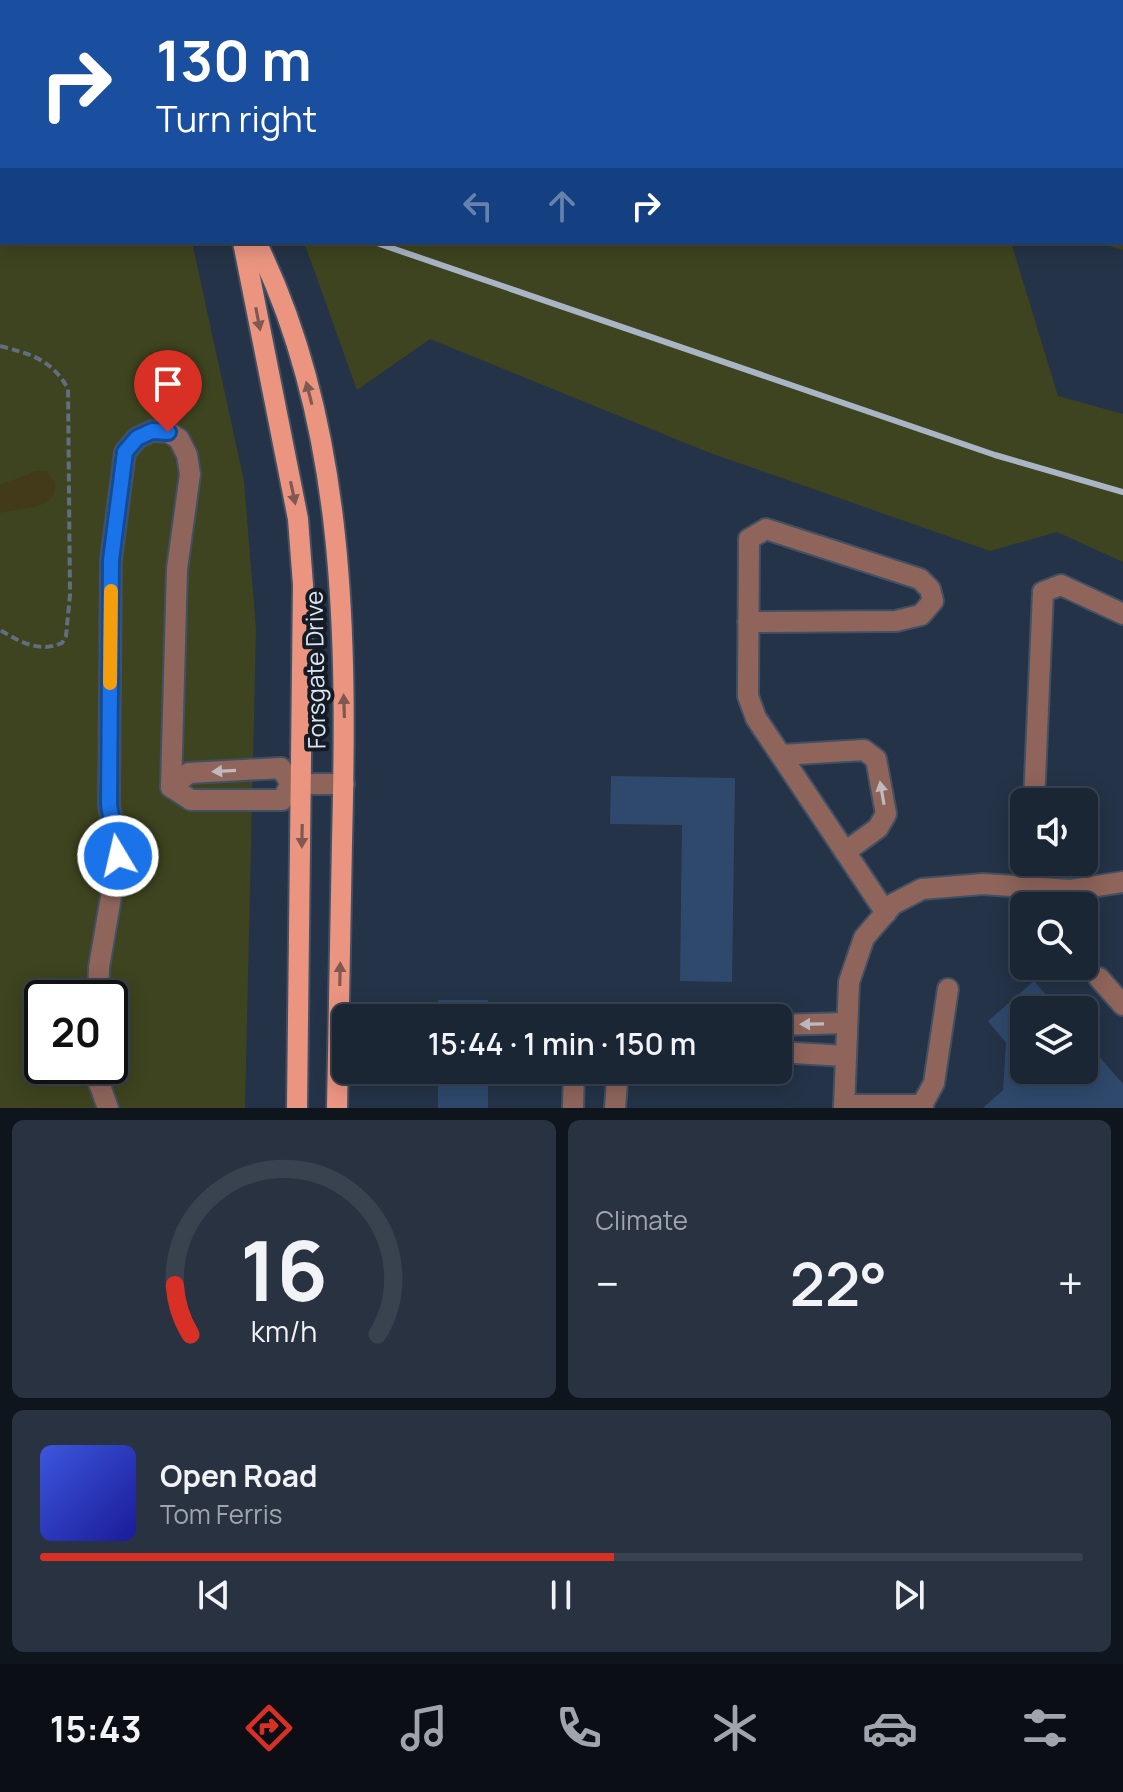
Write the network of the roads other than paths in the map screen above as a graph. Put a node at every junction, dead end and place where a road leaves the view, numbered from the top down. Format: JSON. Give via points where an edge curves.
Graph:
{"nodes":[{"id":1,"x":243,"y":244,"type":"edge"},
{"id":2,"x":257,"y":244,"type":"edge"},
{"id":3,"x":1123,"y":614,"type":"edge"},
{"id":4,"x":748,"y":622,"type":"junction"},
{"id":5,"x":781,"y":755,"type":"junction"},
{"id":6,"x":297,"y":784,"type":"junction"},
{"id":7,"x":344,"y":784,"type":"junction"},
{"id":8,"x":171,"y":787,"type":"junction"},
{"id":9,"x":1035,"y":788,"type":"edge"},
{"id":10,"x":845,"y":852,"type":"junction"},
{"id":11,"x":1030,"y":876,"type":"edge"},
{"id":12,"x":1123,"y":882,"type":"edge"},
{"id":13,"x":1030,"y":887,"type":"junction"},
{"id":14,"x":886,"y":913,"type":"junction"},
{"id":15,"x":1099,"y":978,"type":"dead end"},
{"id":16,"x":99,"y":980,"type":"edge"},
{"id":17,"x":948,"y":989,"type":"dead end"},
{"id":18,"x":1123,"y":1005,"type":"edge"},
{"id":19,"x":846,"y":1023,"type":"junction"},
{"id":20,"x":792,"y":1025,"type":"edge"},
{"id":21,"x":792,"y":1053,"type":"edge"},
{"id":22,"x":845,"y":1056,"type":"junction"},
{"id":23,"x":99,"y":1084,"type":"edge"},
{"id":24,"x":574,"y":1084,"type":"edge"},
{"id":25,"x":617,"y":1084,"type":"edge"},
{"id":26,"x":844,"y":1106,"type":"edge"},
{"id":27,"x":922,"y":1107,"type":"edge"},
{"id":28,"x":108,"y":1108,"type":"edge"},
{"id":29,"x":297,"y":1108,"type":"edge"},
{"id":30,"x":337,"y":1108,"type":"edge"},
{"id":31,"x":573,"y":1108,"type":"edge"},
{"id":32,"x":615,"y":1108,"type":"edge"}],
"edges":[{"from":1,"to":6,"type":"main road","name":"Forsgate Drive","one_way":true,"via":[[298,519],[303,585]]},
{"from":7,"to":2,"type":"main road","name":"Forsgate Drive","one_way":true,"via":[[340,581],[331,504],[299,351]]},
{"from":3,"to":9,"type":"street","via":[[1061,585],[1043,592]]},
{"from":4,"to":4,"type":"street","via":[[749,539],[766,529],[920,579],[933,601],[921,615],[896,621]]},
{"from":4,"to":5,"type":"street","via":[[748,696]]},
{"from":5,"to":10,"type":"street"},
{"from":10,"to":5,"type":"street","one_way":true,"via":[[878,828],[886,814],[876,759],[864,750]]},
{"from":6,"to":7,"type":"street"},
{"from":6,"to":8,"type":"street","via":[[282,800],[191,800]]},
{"from":6,"to":8,"type":"street","one_way":true,"via":[[281,768],[189,773]]},
{"from":6,"to":29,"type":"main road","name":"Forsgate Drive","one_way":true},
{"from":30,"to":7,"type":"main road","name":"Forsgate Drive","one_way":true},
{"from":8,"to":16,"type":"street","via":[[177,569],[190,474],[179,439],[152,431],[125,452],[111,560],[109,805],[118,856]]},
{"from":10,"to":14,"type":"street"},
{"from":11,"to":13,"type":"street"},
{"from":12,"to":13,"type":"street","via":[[1071,890]]},
{"from":13,"to":14,"type":"street","via":[[922,889]]},
{"from":14,"to":19,"type":"street","via":[[864,938],[849,982]]},
{"from":15,"to":18,"type":"street"},
{"from":17,"to":27,"type":"street","via":[[934,1083]]},
{"from":19,"to":20,"type":"street","one_way":true},
{"from":19,"to":22,"type":"street"},
{"from":21,"to":22,"type":"street"},
{"from":22,"to":26,"type":"street"},
{"from":23,"to":28,"type":"street"},
{"from":24,"to":31,"type":"street"},
{"from":25,"to":32,"type":"street"},
{"from":26,"to":27,"type":"street"}]}
